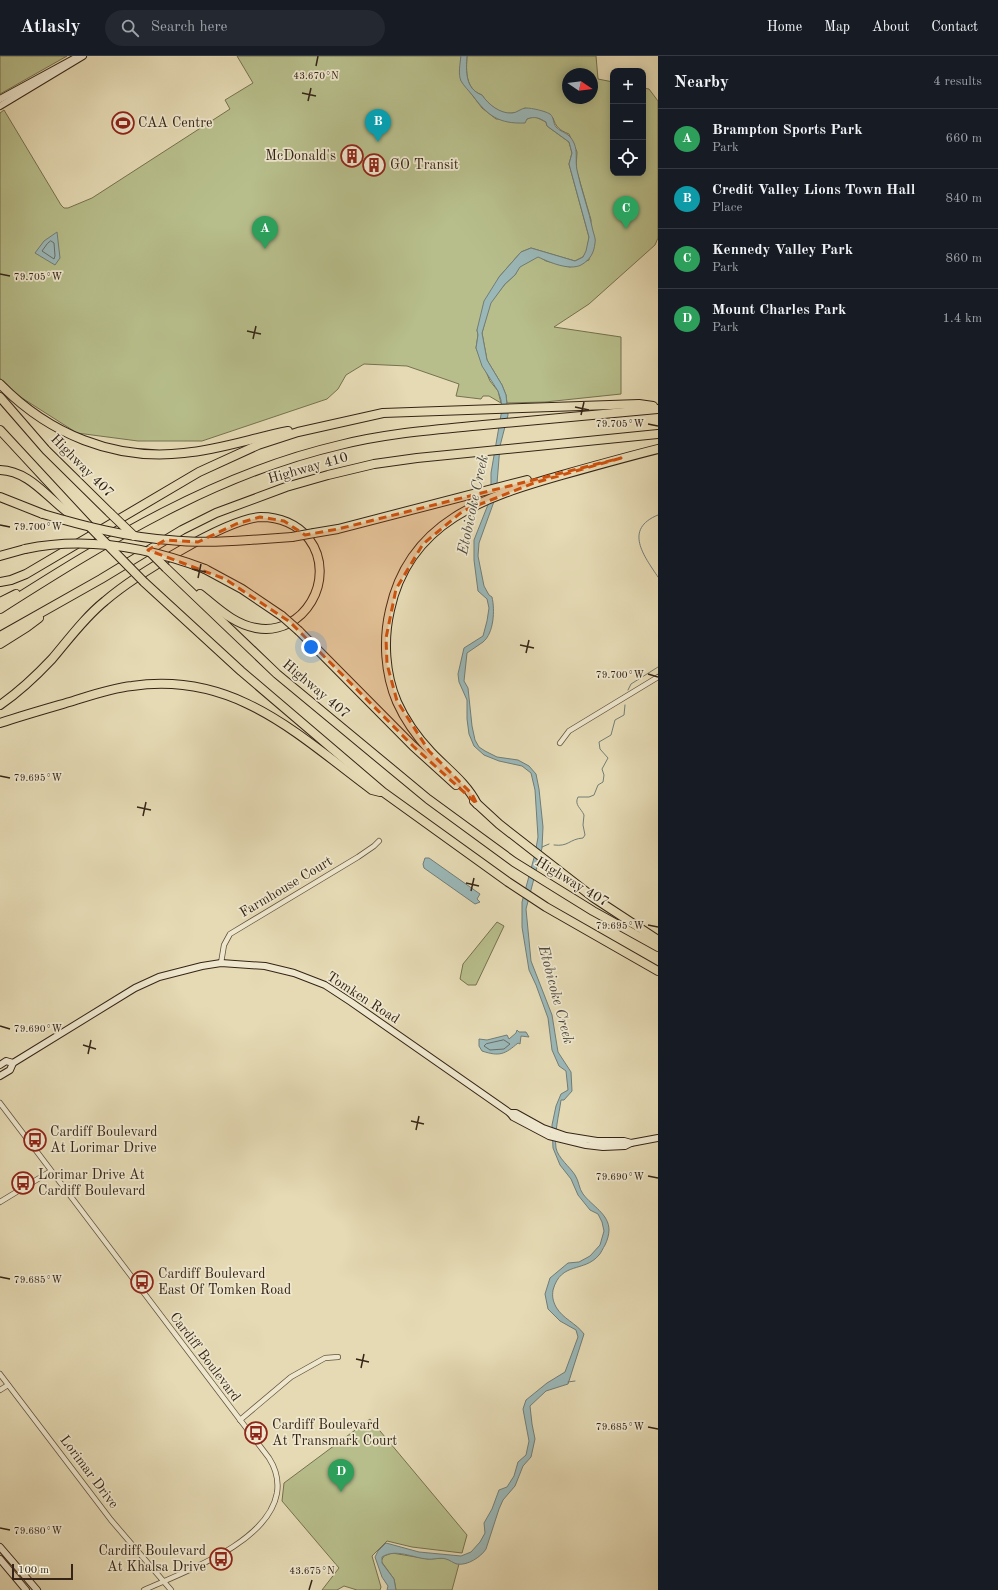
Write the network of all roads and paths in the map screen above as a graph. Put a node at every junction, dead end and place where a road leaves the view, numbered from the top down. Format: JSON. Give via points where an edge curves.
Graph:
{"nodes":[{"id":1,"x":78,"y":56,"type":"edge"},
{"id":2,"x":83,"y":56,"type":"edge"},
{"id":3,"x":0,"y":99,"type":"edge"},
{"id":4,"x":0,"y":106,"type":"edge"},
{"id":5,"x":0,"y":384,"type":"edge"},
{"id":6,"x":0,"y":397,"type":"edge"},
{"id":7,"x":658,"y":408,"type":"edge"},
{"id":8,"x":359,"y":417,"type":"junction"},
{"id":9,"x":0,"y":430,"type":"edge"},
{"id":10,"x":658,"y":434,"type":"edge"},
{"id":11,"x":658,"y":449,"type":"edge"},
{"id":12,"x":0,"y":470,"type":"edge"},
{"id":13,"x":508,"y":489,"type":"junction"},
{"id":14,"x":0,"y":497,"type":"edge"},
{"id":15,"x":82,"y":518,"type":"junction"},
{"id":16,"x":0,"y":556,"type":"edge"},
{"id":17,"x":0,"y":582,"type":"edge"},
{"id":18,"x":187,"y":588,"type":"junction"},
{"id":19,"x":32,"y":589,"type":"junction"},
{"id":20,"x":0,"y":602,"type":"edge"},
{"id":21,"x":49,"y":609,"type":"junction"},
{"id":22,"x":0,"y":610,"type":"edge"},
{"id":23,"x":0,"y":636,"type":"edge"},
{"id":24,"x":0,"y":644,"type":"edge"},
{"id":25,"x":658,"y":677,"type":"edge"},
{"id":26,"x":0,"y":705,"type":"edge"},
{"id":27,"x":0,"y":723,"type":"edge"},
{"id":28,"x":560,"y":743,"type":"dead end"},
{"id":29,"x":382,"y":792,"type":"junction"},
{"id":30,"x":477,"y":804,"type":"junction"},
{"id":31,"x":379,"y":841,"type":"dead end"},
{"id":32,"x":658,"y":940,"type":"edge"},
{"id":33,"x":658,"y":947,"type":"edge"},
{"id":34,"x":221,"y":963,"type":"junction"},
{"id":35,"x":658,"y":971,"type":"edge"},
{"id":36,"x":14,"y":1063,"type":"junction"},
{"id":37,"x":0,"y":1065,"type":"edge"},
{"id":38,"x":1,"y":1077,"type":"edge"},
{"id":39,"x":0,"y":1103,"type":"edge"},
{"id":40,"x":658,"y":1138,"type":"edge"},
{"id":41,"x":51,"y":1171,"type":"junction"},
{"id":42,"x":0,"y":1202,"type":"edge"},
{"id":43,"x":338,"y":1357,"type":"dead end"},
{"id":44,"x":0,"y":1374,"type":"edge"},
{"id":45,"x":8,"y":1385,"type":"junction"},
{"id":46,"x":0,"y":1390,"type":"edge"},
{"id":47,"x":240,"y":1420,"type":"junction"},
{"id":48,"x":0,"y":1547,"type":"edge"},
{"id":49,"x":0,"y":1559,"type":"edge"},
{"id":50,"x":164,"y":1581,"type":"junction"},
{"id":51,"x":26,"y":1590,"type":"edge"},
{"id":52,"x":37,"y":1590,"type":"edge"},
{"id":53,"x":144,"y":1590,"type":"edge"},
{"id":54,"x":171,"y":1590,"type":"edge"}],
"edges":[{"from":1,"to":3,"type":"main road"},
{"from":2,"to":4,"type":"main road"},
{"from":5,"to":8,"type":"highway","via":[[23,406],[53,427],[86,442],[133,453],[164,455],[197,451],[348,417]]},
{"from":6,"to":18,"type":"highway","name":"Highway 407","bridge":true,"via":[[46,450]]},
{"from":7,"to":8,"type":"highway","via":[[640,404],[383,413]]},
{"from":7,"to":19,"type":"highway","name":"Highway 410","via":[[412,432],[364,439],[317,450],[203,492],[153,517]]},
{"from":8,"to":17,"type":"highway","via":[[298,432],[228,458],[166,490],[26,574]]},
{"from":9,"to":15,"type":"highway"},
{"from":10,"to":21,"type":"highway","name":"Highway 410","via":[[374,464],[293,485],[247,501],[182,530]]},
{"from":11,"to":13,"type":"highway"},
{"from":12,"to":15,"type":"highway","via":[[27,479],[67,512]]},
{"from":13,"to":14,"type":"highway","bridge":true,"via":[[478,493],[345,527],[292,537],[199,542],[154,539],[106,530],[43,514]]},
{"from":13,"to":30,"type":"highway","via":[[463,511],[422,544],[401,577],[393,597],[386,638],[390,677],[402,712],[430,751],[472,794]]},
{"from":15,"to":29,"type":"highway","bridge":true,"via":[[144,582],[241,671]]},
{"from":16,"to":30,"type":"highway","bridge":true,"via":[[57,544],[112,545],[163,554],[205,569],[242,589],[282,616],[413,746]]},
{"from":18,"to":26,"type":"highway","via":[[200,594],[241,624],[256,628],[275,628],[299,618],[311,604],[319,583],[319,562],[306,536],[298,528],[284,521],[260,517],[236,524],[185,548],[116,592],[86,618],[33,679]]},
{"from":18,"to":33,"type":"highway","name":"Highway 407","via":[[277,674],[428,799],[551,886]]},
{"from":19,"to":20,"type":"highway"},
{"from":19,"to":22,"type":"highway","name":"Highway 410"},
{"from":21,"to":23,"type":"highway","name":"Highway 410"},
{"from":21,"to":24,"type":"highway"},
{"from":25,"to":28,"type":"street","via":[[569,730]]},
{"from":27,"to":29,"type":"highway","via":[[102,692],[132,686],[166,684],[204,688],[234,697],[264,711],[372,790]]},
{"from":29,"to":35,"type":"highway","via":[[546,907]]},
{"from":30,"to":32,"type":"highway","via":[[594,898]]},
{"from":31,"to":34,"type":"street","name":"Farmhouse Court","via":[[358,857],[230,934],[224,945]]},
{"from":34,"to":36,"type":"main road","name":"Tomken Road","via":[[159,976],[135,988]]},
{"from":34,"to":40,"type":"main road","name":"Tomken Road","via":[[265,966],[294,973],[324,985],[510,1113],[516,1113],[543,1131],[566,1138],[597,1141],[631,1143]]},
{"from":36,"to":37,"type":"main road","name":"Tomken Road","via":[[6,1061]]},
{"from":36,"to":38,"type":"main road","name":"Tomken Road"},
{"from":39,"to":41,"type":"street","name":"Cardiff Boulevard"},
{"from":41,"to":42,"type":"street"},
{"from":41,"to":47,"type":"street","name":"Cardiff Boulevard"},
{"from":43,"to":47,"type":"street","via":[[325,1358],[290,1377]]},
{"from":44,"to":45,"type":"street","name":"Lorimar Drive"},
{"from":45,"to":46,"type":"street"},
{"from":45,"to":50,"type":"street","name":"Lorimar Drive","via":[[110,1518]]},
{"from":47,"to":50,"type":"street","name":"Cardiff Boulevard","via":[[275,1468],[278,1485],[272,1508],[258,1527],[225,1552]]},
{"from":48,"to":52,"type":"main road"},
{"from":49,"to":51,"type":"main road"},
{"from":50,"to":53,"type":"street","name":"Cardiff Boulevard"},
{"from":50,"to":54,"type":"street","name":"Lorimar Drive"}]}
